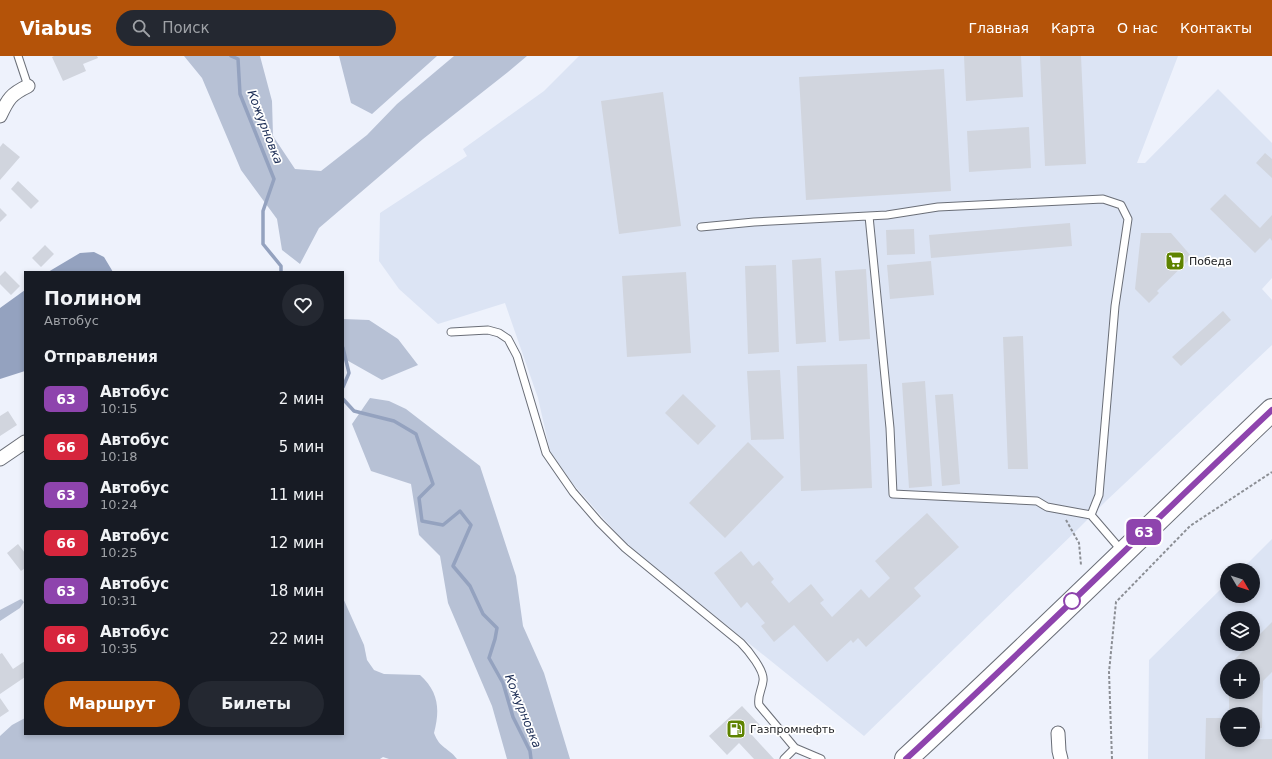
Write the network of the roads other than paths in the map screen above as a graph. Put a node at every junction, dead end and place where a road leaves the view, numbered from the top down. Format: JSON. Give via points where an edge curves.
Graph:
{"nodes":[{"id":1,"x":18,"y":56,"type":"edge"},
{"id":2,"x":28,"y":86,"type":"joint"},
{"id":3,"x":0,"y":116,"type":"edge"},
{"id":4,"x":869,"y":216,"type":"junction"},
{"id":5,"x":701,"y":227,"type":"dead end"},
{"id":6,"x":451,"y":332,"type":"dead end"},
{"id":7,"x":1272,"y":410,"type":"edge"},
{"id":8,"x":24,"y":443,"type":"edge"},
{"id":9,"x":0,"y":458,"type":"edge"},
{"id":10,"x":1091,"y":515,"type":"junction"},
{"id":11,"x":1123,"y":552,"type":"junction"},
{"id":12,"x":1058,"y":733,"type":"dead end"},
{"id":13,"x":795,"y":748,"type":"junction"},
{"id":14,"x":784,"y":759,"type":"edge"},
{"id":15,"x":821,"y":759,"type":"edge"},
{"id":16,"x":906,"y":759,"type":"edge"},
{"id":17,"x":1061,"y":759,"type":"edge"}],
"edges":[{"from":1,"to":2,"type":"lane"},
{"from":2,"to":3,"type":"street","via":[[9,99]]},
{"from":4,"to":5,"type":"lane"},
{"from":4,"to":10,"type":"lane","via":[[890,428],[893,494],[1037,502],[1047,507]]},
{"from":4,"to":10,"type":"lane","via":[[938,206],[1104,199],[1121,206],[1128,219],[1115,306],[1099,495]]},
{"from":6,"to":13,"type":"lane","via":[[488,330],[508,339],[517,356],[546,453],[573,492],[625,548],[748,649],[764,680],[758,700],[759,706]]},
{"from":7,"to":11,"type":"highway"},
{"from":8,"to":9,"type":"street"},
{"from":10,"to":11,"type":"lane"},
{"from":11,"to":16,"type":"highway"},
{"from":12,"to":17,"type":"street"},
{"from":13,"to":14,"type":"lane"},
{"from":13,"to":15,"type":"lane"}]}
